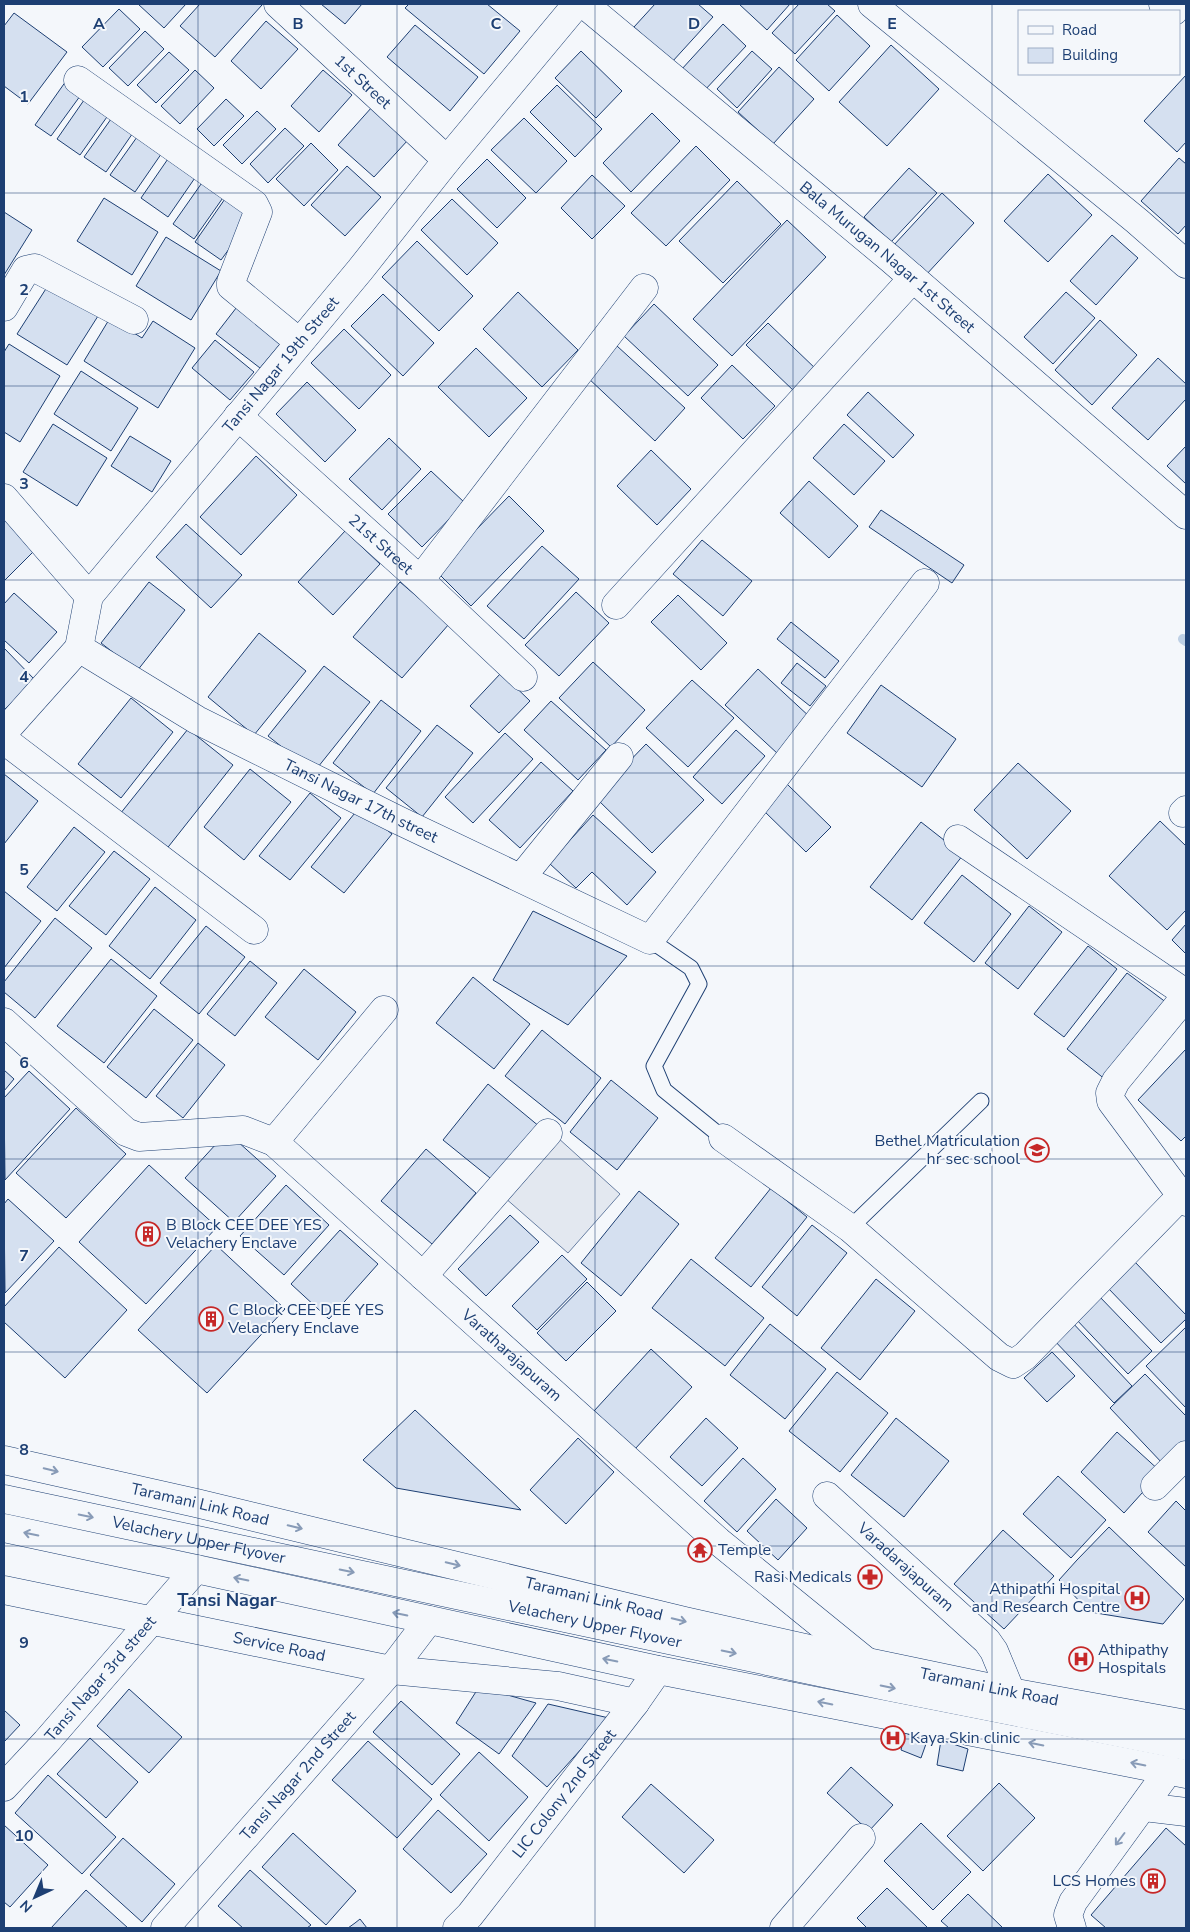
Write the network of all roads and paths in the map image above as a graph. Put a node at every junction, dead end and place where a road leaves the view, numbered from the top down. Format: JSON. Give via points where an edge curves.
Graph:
{"nodes":[{"id":1,"x":278,"y":4,"type":"edge"},
{"id":2,"x":577,"y":4,"type":"edge"},
{"id":3,"x":584,"y":4,"type":"edge"},
{"id":4,"x":872,"y":4,"type":"edge"},
{"id":5,"x":78,"y":80,"type":"dead end"},
{"id":6,"x":447,"y":160,"type":"junction"},
{"id":7,"x":1186,"y":264,"type":"edge"},
{"id":8,"x":913,"y":278,"type":"junction"},
{"id":9,"x":644,"y":288,"type":"dead end"},
{"id":10,"x":4,"y":307,"type":"edge"},
{"id":11,"x":134,"y":320,"type":"dead end"},
{"id":12,"x":300,"y":342,"type":"junction"},
{"id":13,"x":238,"y":416,"type":"junction"},
{"id":14,"x":4,"y":498,"type":"edge"},
{"id":15,"x":1186,"y":515,"type":"edge"},
{"id":16,"x":420,"y":580,"type":"junction"},
{"id":17,"x":925,"y":583,"type":"dead end"},
{"id":18,"x":89,"y":596,"type":"junction"},
{"id":19,"x":616,"y":605,"type":"dead end"},
{"id":20,"x":79,"y":648,"type":"junction"},
{"id":21,"x":523,"y":677,"type":"dead end"},
{"id":22,"x":4,"y":732,"type":"edge"},
{"id":23,"x":4,"y":740,"type":"edge"},
{"id":24,"x":619,"y":757,"type":"dead end"},
{"id":25,"x":958,"y":839,"type":"dead end"},
{"id":26,"x":521,"y":878,"type":"junction"},
{"id":27,"x":254,"y":930,"type":"dead end"},
{"id":28,"x":650,"y":940,"type":"junction"},
{"id":29,"x":384,"y":1010,"type":"dead end"},
{"id":30,"x":4,"y":1022,"type":"edge"},
{"id":31,"x":981,"y":1102,"type":"dead end"},
{"id":32,"x":548,"y":1133,"type":"dead end"},
{"id":33,"x":723,"y":1138,"type":"joint"},
{"id":34,"x":274,"y":1142,"type":"junction"},
{"id":35,"x":1184,"y":1199,"type":"edge"},
{"id":36,"x":850,"y":1228,"type":"junction"},
{"id":37,"x":423,"y":1276,"type":"junction"},
{"id":38,"x":1186,"y":1454,"type":"edge"},
{"id":39,"x":4,"y":1460,"type":"edge"},
{"id":40,"x":1155,"y":1486,"type":"dead end"},
{"id":41,"x":827,"y":1496,"type":"dead end"},
{"id":42,"x":4,"y":1499,"type":"edge"},
{"id":43,"x":4,"y":1528,"type":"edge"},
{"id":44,"x":196,"y":1569,"type":"junction"},
{"id":45,"x":4,"y":1590,"type":"edge"},
{"id":46,"x":151,"y":1619,"type":"junction"},
{"id":47,"x":429,"y":1620,"type":"junction"},
{"id":48,"x":867,"y":1662,"type":"junction"},
{"id":49,"x":391,"y":1670,"type":"junction"},
{"id":50,"x":658,"y":1670,"type":"junction"},
{"id":51,"x":1011,"y":1692,"type":"junction"},
{"id":52,"x":635,"y":1703,"type":"junction"},
{"id":53,"x":1186,"y":1724,"type":"edge"},
{"id":54,"x":1186,"y":1746,"type":"edge"},
{"id":55,"x":1178,"y":1772,"type":"edge"},
{"id":56,"x":4,"y":1787,"type":"edge"},
{"id":57,"x":1144,"y":1807,"type":"junction"},
{"id":58,"x":1186,"y":1812,"type":"edge"},
{"id":59,"x":861,"y":1838,"type":"dead end"},
{"id":60,"x":471,"y":1924,"type":"edge"},
{"id":61,"x":165,"y":1928,"type":"edge"},
{"id":62,"x":784,"y":1928,"type":"edge"},
{"id":63,"x":1072,"y":1928,"type":"edge"}],
"edges":[{"from":1,"to":6,"type":"street","name":"1st Street"},
{"from":2,"to":6,"type":"street","name":"Tansi Nagar 19th Street"},
{"from":3,"to":8,"type":"street","name":"Bala Murugan Nagar 1st Street"},
{"from":4,"to":7,"type":"street"},
{"from":5,"to":12,"type":"street","via":[[254,204],[258,212],[231,286]]},
{"from":6,"to":12,"type":"street","name":"Tansi Nagar 19th Street"},
{"from":8,"to":15,"type":"street","name":"Bala Murugan Nagar 1st Street"},
{"from":8,"to":19,"type":"street"},
{"from":9,"to":16,"type":"street"},
{"from":10,"to":11,"type":"street","via":[[26,270],[35,268]]},
{"from":12,"to":13,"type":"street","name":"Tansi Nagar 19th Street"},
{"from":13,"to":16,"type":"street","name":"21st Street"},
{"from":13,"to":18,"type":"street","name":"Tansi Nagar 19th Street"},
{"from":14,"to":18,"type":"street"},
{"from":16,"to":21,"type":"street","name":"21st Street"},
{"from":17,"to":28,"type":"street"},
{"from":18,"to":20,"type":"street","name":"Tansi Nagar 19th Street"},
{"from":20,"to":22,"type":"street"},
{"from":20,"to":26,"type":"street","name":"Tansi Nagar 17th street","via":[[197,720]]},
{"from":23,"to":27,"type":"street"},
{"from":24,"to":26,"type":"street"},
{"from":25,"to":35,"type":"street","via":[[1184,994],[1182,1002],[1116,1081],[1110,1093],[1111,1101]]},
{"from":26,"to":28,"type":"street","name":"Tansi Nagar 17th street"},
{"from":28,"to":33,"type":"lane","via":[[691,968],[699,984],[654,1066],[664,1090]]},
{"from":29,"to":34,"type":"street"},
{"from":30,"to":34,"type":"street","name":"Varatharajapuram","via":[[126,1132],[139,1137],[243,1130]]},
{"from":31,"to":36,"type":"lane"},
{"from":32,"to":37,"type":"street"},
{"from":33,"to":36,"type":"street"},
{"from":34,"to":37,"type":"street","name":"Varatharajapuram"},
{"from":35,"to":36,"type":"street","via":[[1013,1364],[999,1357]]},
{"from":37,"to":48,"type":"street","name":"Varatharajapuram","via":[[718,1541]]},
{"from":38,"to":40,"type":"street"},
{"from":39,"to":48,"type":"street","name":"Taramani Link Road","one_way":true},
{"from":41,"to":51,"type":"street","name":"Varadarajapuram","via":[[988,1641]]},
{"from":42,"to":54,"type":"street","name":"Velachery Upper Flyover","one_way":true,"via":[[890,1688]]},
{"from":44,"to":43,"type":"street","one_way":true},
{"from":44,"to":46,"type":"street","name":"Tansi Nagar 3rd street"},
{"from":47,"to":44,"type":"street","one_way":true},
{"from":45,"to":46,"type":"street","name":"Service Road"},
{"from":46,"to":49,"type":"street","name":"Service Road"},
{"from":46,"to":56,"type":"street","name":"Tansi Nagar 3rd street"},
{"from":47,"to":49,"type":"street","name":"Tansi Nagar 2nd Street"},
{"from":50,"to":47,"type":"street","one_way":true},
{"from":48,"to":51,"type":"street","name":"Taramani Link Road"},
{"from":49,"to":52,"type":"street","name":"Service Road","via":[[558,1686]]},
{"from":49,"to":61,"type":"street","name":"Tansi Nagar 2nd Street"},
{"from":50,"to":52,"type":"street","name":"LIC Colony 2nd Street"},
{"from":55,"to":50,"type":"street","one_way":true},
{"from":51,"to":53,"type":"street","name":"Taramani Link Road"},
{"from":52,"to":60,"type":"street","name":"LIC Colony 2nd Street"},
{"from":55,"to":57,"type":"street"},
{"from":57,"to":58,"type":"street"},
{"from":57,"to":63,"type":"street","one_way":true,"via":[[1073,1902],[1068,1915]]},
{"from":59,"to":62,"type":"street"}]}
